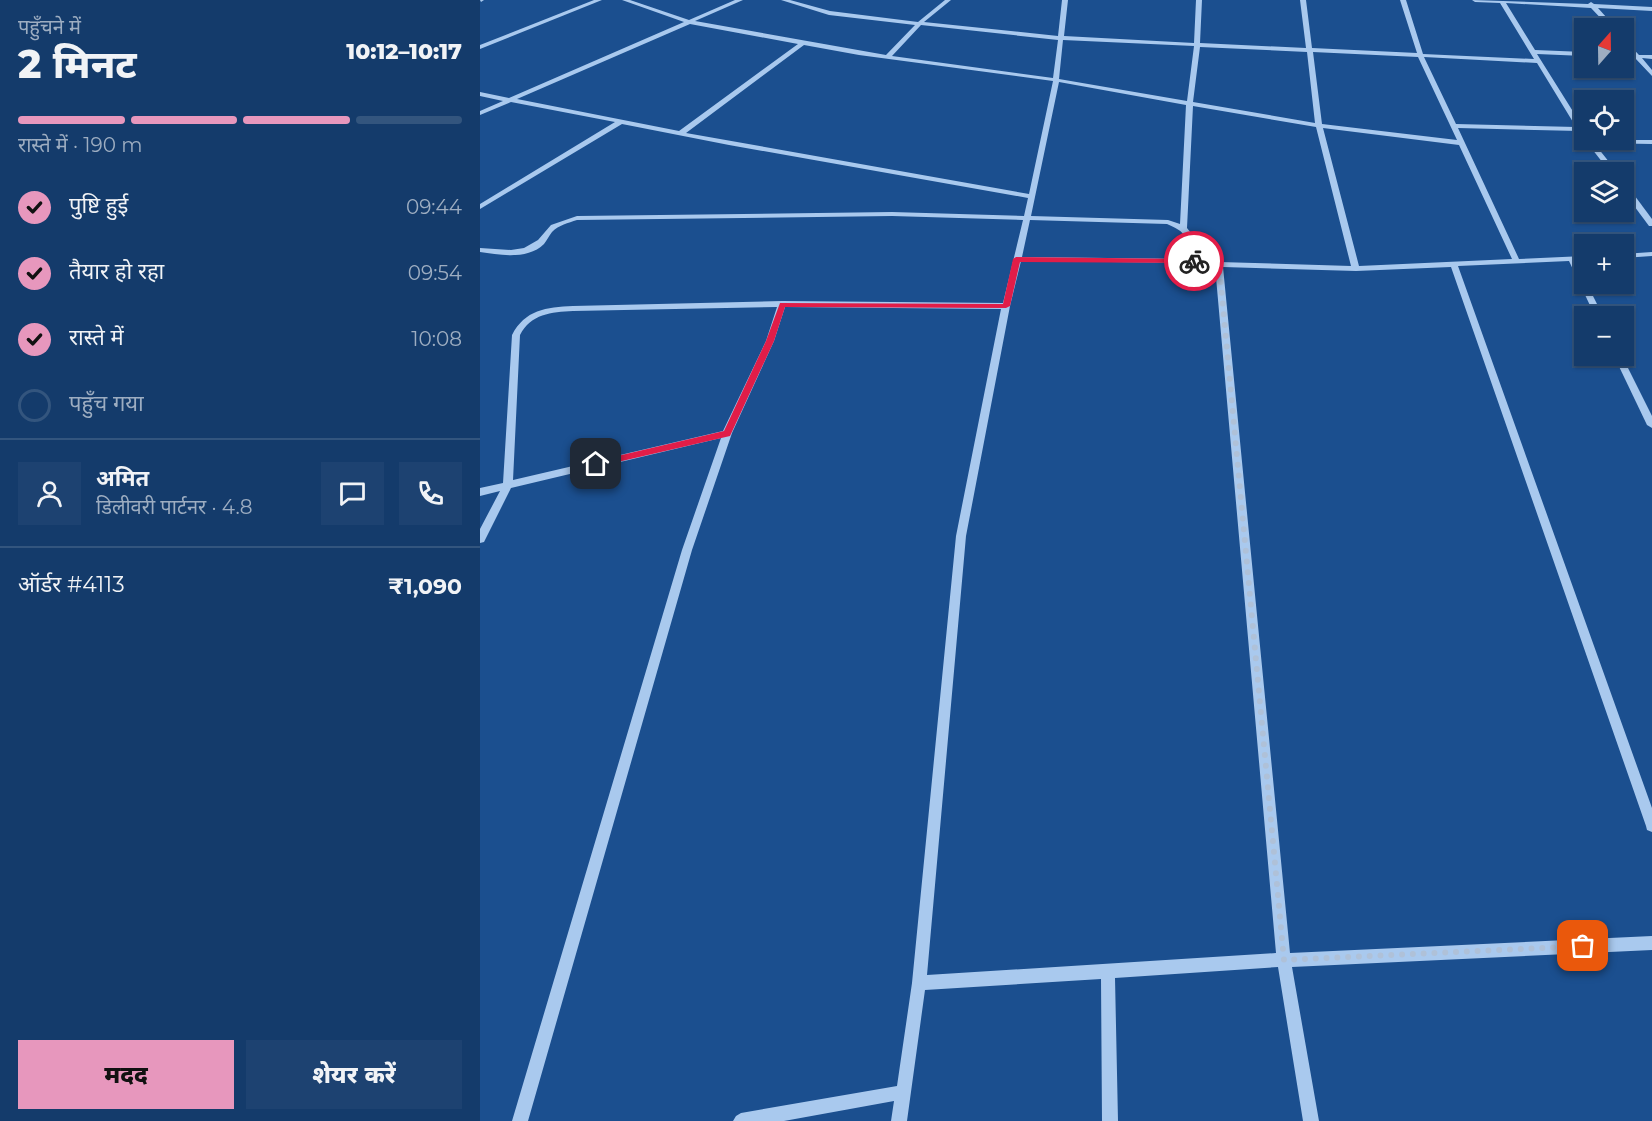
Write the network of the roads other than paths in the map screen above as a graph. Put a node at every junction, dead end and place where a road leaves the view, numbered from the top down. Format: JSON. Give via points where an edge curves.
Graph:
{"nodes":[{"id":1,"x":599,"y":0,"type":"edge"},
{"id":2,"x":625,"y":0,"type":"edge"},
{"id":3,"x":740,"y":0,"type":"edge"},
{"id":4,"x":784,"y":0,"type":"edge"},
{"id":5,"x":948,"y":0,"type":"edge"},
{"id":6,"x":1065,"y":0,"type":"edge"},
{"id":7,"x":1199,"y":0,"type":"edge"},
{"id":8,"x":1304,"y":0,"type":"edge"},
{"id":9,"x":1403,"y":0,"type":"edge"},
{"id":10,"x":1475,"y":0,"type":"edge"},
{"id":11,"x":1502,"y":2,"type":"junction"},
{"id":12,"x":1591,"y":3,"type":"edge"},
{"id":13,"x":1652,"y":9,"type":"edge"},
{"id":14,"x":1604,"y":18,"type":"edge"},
{"id":15,"x":689,"y":22,"type":"junction"},
{"id":16,"x":920,"y":23,"type":"junction"},
{"id":17,"x":1060,"y":38,"type":"junction"},
{"id":18,"x":804,"y":42,"type":"junction"},
{"id":19,"x":480,"y":47,"type":"edge"},
{"id":20,"x":1197,"y":47,"type":"junction"},
{"id":21,"x":1310,"y":51,"type":"junction"},
{"id":22,"x":1533,"y":52,"type":"junction"},
{"id":23,"x":1634,"y":52,"type":"edge"},
{"id":24,"x":1574,"y":54,"type":"edge"},
{"id":25,"x":887,"y":57,"type":"junction"},
{"id":26,"x":1421,"y":57,"type":"junction"},
{"id":27,"x":1634,"y":57,"type":"edge"},
{"id":28,"x":1638,"y":57,"type":"junction"},
{"id":29,"x":1652,"y":57,"type":"edge"},
{"id":30,"x":1538,"y":62,"type":"junction"},
{"id":31,"x":1652,"y":74,"type":"edge"},
{"id":32,"x":1056,"y":80,"type":"junction"},
{"id":33,"x":480,"y":94,"type":"edge"},
{"id":34,"x":507,"y":100,"type":"junction"},
{"id":35,"x":1189,"y":104,"type":"junction"},
{"id":36,"x":480,"y":113,"type":"edge"},
{"id":37,"x":1574,"y":119,"type":"edge"},
{"id":38,"x":620,"y":122,"type":"junction"},
{"id":39,"x":1319,"y":126,"type":"junction"},
{"id":40,"x":1455,"y":126,"type":"junction"},
{"id":41,"x":681,"y":134,"type":"junction"},
{"id":42,"x":1574,"y":135,"type":"edge"},
{"id":43,"x":1634,"y":140,"type":"edge"},
{"id":44,"x":1652,"y":142,"type":"edge"},
{"id":45,"x":1462,"y":143,"type":"junction"},
{"id":46,"x":1596,"y":150,"type":"edge"},
{"id":47,"x":1605,"y":162,"type":"edge"},
{"id":48,"x":1032,"y":197,"type":"junction"},
{"id":49,"x":1634,"y":200,"type":"edge"},
{"id":50,"x":480,"y":207,"type":"edge"},
{"id":51,"x":1026,"y":219,"type":"junction"},
{"id":52,"x":1652,"y":224,"type":"edge"},
{"id":53,"x":1184,"y":227,"type":"junction"},
{"id":54,"x":480,"y":250,"type":"edge"},
{"id":55,"x":1652,"y":254,"type":"edge"},
{"id":56,"x":1634,"y":255,"type":"edge"},
{"id":57,"x":1571,"y":258,"type":"joint"},
{"id":58,"x":1016,"y":259,"type":"junction"},
{"id":59,"x":1201,"y":261,"type":"junction"},
{"id":60,"x":1517,"y":262,"type":"junction"},
{"id":61,"x":1219,"y":264,"type":"junction"},
{"id":62,"x":1454,"y":265,"type":"junction"},
{"id":63,"x":1356,"y":269,"type":"junction"},
{"id":64,"x":782,"y":304,"type":"junction"},
{"id":65,"x":1006,"y":306,"type":"junction"},
{"id":66,"x":1594,"y":306,"type":"edge"},
{"id":67,"x":1623,"y":366,"type":"edge"},
{"id":68,"x":1652,"y":425,"type":"edge"},
{"id":69,"x":727,"y":433,"type":"junction"},
{"id":70,"x":508,"y":485,"type":"junction"},
{"id":71,"x":480,"y":492,"type":"edge"},
{"id":72,"x":480,"y":539,"type":"edge"},
{"id":73,"x":1652,"y":826,"type":"edge"},
{"id":74,"x":1652,"y":943,"type":"edge"},
{"id":75,"x":1284,"y":960,"type":"junction"},
{"id":76,"x":1108,"y":970,"type":"junction"},
{"id":77,"x":919,"y":983,"type":"junction"},
{"id":78,"x":904,"y":1092,"type":"junction"},
{"id":79,"x":520,"y":1121,"type":"edge"},
{"id":80,"x":741,"y":1121,"type":"edge"},
{"id":81,"x":899,"y":1121,"type":"edge"},
{"id":82,"x":1110,"y":1121,"type":"edge"},
{"id":83,"x":1311,"y":1121,"type":"edge"}],
"edges":[{"from":1,"to":19,"type":"street"},
{"from":2,"to":15,"type":"street"},
{"from":3,"to":15,"type":"street"},
{"from":4,"to":16,"type":"street","via":[[829,13]]},
{"from":5,"to":16,"type":"street"},
{"from":6,"to":17,"type":"street"},
{"from":7,"to":20,"type":"street"},
{"from":8,"to":21,"type":"street"},
{"from":9,"to":26,"type":"street"},
{"from":10,"to":11,"type":"street"},
{"from":11,"to":12,"type":"street"},
{"from":11,"to":22,"type":"street"},
{"from":12,"to":13,"type":"street"},
{"from":12,"to":14,"type":"street"},
{"from":15,"to":18,"type":"street"},
{"from":15,"to":34,"type":"street"},
{"from":16,"to":17,"type":"street"},
{"from":16,"to":25,"type":"street"},
{"from":17,"to":20,"type":"street"},
{"from":17,"to":32,"type":"street"},
{"from":18,"to":25,"type":"street"},
{"from":18,"to":41,"type":"street"},
{"from":20,"to":21,"type":"street"},
{"from":20,"to":35,"type":"street"},
{"from":21,"to":26,"type":"street"},
{"from":21,"to":39,"type":"street"},
{"from":22,"to":24,"type":"street"},
{"from":22,"to":30,"type":"street"},
{"from":23,"to":28,"type":"street"},
{"from":25,"to":32,"type":"street"},
{"from":26,"to":30,"type":"street"},
{"from":26,"to":40,"type":"street"},
{"from":27,"to":28,"type":"street"},
{"from":28,"to":29,"type":"street"},
{"from":28,"to":31,"type":"street"},
{"from":30,"to":37,"type":"street"},
{"from":32,"to":35,"type":"street"},
{"from":32,"to":48,"type":"street"},
{"from":33,"to":34,"type":"street"},
{"from":34,"to":36,"type":"street"},
{"from":34,"to":38,"type":"street"},
{"from":35,"to":39,"type":"street"},
{"from":35,"to":53,"type":"street"},
{"from":38,"to":41,"type":"street"},
{"from":38,"to":50,"type":"street"},
{"from":39,"to":45,"type":"street"},
{"from":39,"to":63,"type":"street"},
{"from":40,"to":42,"type":"street"},
{"from":40,"to":45,"type":"street"},
{"from":41,"to":48,"type":"street"},
{"from":43,"to":44,"type":"street"},
{"from":45,"to":60,"type":"street"},
{"from":46,"to":47,"type":"street"},
{"from":48,"to":51,"type":"street"},
{"from":49,"to":52,"type":"street"},
{"from":51,"to":53,"type":"street","via":[[1145,220]]},
{"from":51,"to":54,"type":"street","via":[[892,214],[589,217],[561,223],[527,250]]},
{"from":51,"to":58,"type":"street"},
{"from":53,"to":59,"type":"street","via":[[1192,238],[1194,255]]},
{"from":55,"to":56,"type":"street"},
{"from":57,"to":60,"type":"street"},
{"from":57,"to":66,"type":"street"},
{"from":58,"to":59,"type":"street"},
{"from":58,"to":65,"type":"street"},
{"from":59,"to":61,"type":"street"},
{"from":60,"to":62,"type":"street"},
{"from":61,"to":63,"type":"street"},
{"from":61,"to":75,"type":"street"},
{"from":62,"to":63,"type":"street"},
{"from":62,"to":73,"type":"street"},
{"from":64,"to":65,"type":"street"},
{"from":64,"to":69,"type":"street","via":[[770,341]]},
{"from":64,"to":70,"type":"street","via":[[582,308],[552,310],[531,317],[520,325],[516,335]]},
{"from":65,"to":77,"type":"street","via":[[961,536]]},
{"from":67,"to":68,"type":"street"},
{"from":69,"to":70,"type":"street"},
{"from":69,"to":79,"type":"street","via":[[687,550]]},
{"from":70,"to":71,"type":"street"},
{"from":70,"to":72,"type":"street"},
{"from":74,"to":75,"type":"street"},
{"from":75,"to":76,"type":"street"},
{"from":75,"to":83,"type":"street"},
{"from":76,"to":77,"type":"street"},
{"from":76,"to":82,"type":"street"},
{"from":77,"to":78,"type":"street"},
{"from":78,"to":80,"type":"street"},
{"from":78,"to":81,"type":"street"}]}
